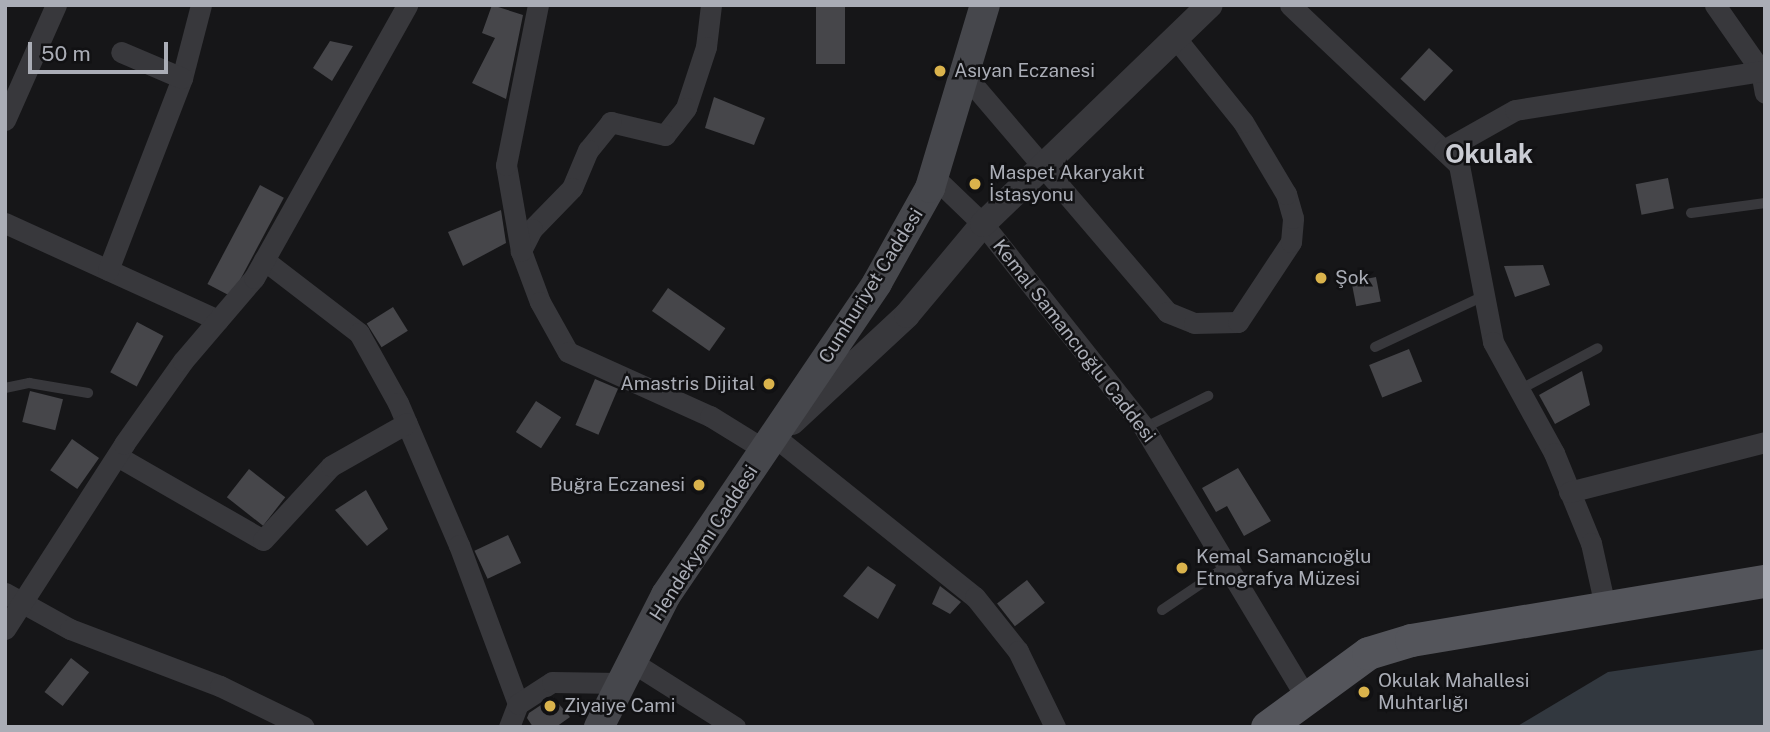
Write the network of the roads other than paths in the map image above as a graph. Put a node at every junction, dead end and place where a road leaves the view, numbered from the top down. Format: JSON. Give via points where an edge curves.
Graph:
{"nodes":[{"id":1,"x":56,"y":5,"type":"edge"},
{"id":2,"x":201,"y":5,"type":"edge"},
{"id":3,"x":407,"y":5,"type":"edge"},
{"id":4,"x":538,"y":5,"type":"edge"},
{"id":5,"x":711,"y":5,"type":"edge"},
{"id":6,"x":985,"y":5,"type":"edge"},
{"id":7,"x":1210,"y":5,"type":"edge"},
{"id":8,"x":1290,"y":5,"type":"edge"},
{"id":9,"x":1715,"y":5,"type":"edge"},
{"id":10,"x":1177,"y":40,"type":"junction"},
{"id":11,"x":121,"y":52,"type":"dead end"},
{"id":12,"x":1761,"y":71,"type":"junction"},
{"id":13,"x":964,"y":74,"type":"junction"},
{"id":14,"x":182,"y":78,"type":"junction"},
{"id":15,"x":1765,"y":93,"type":"edge"},
{"id":16,"x":5,"y":120,"type":"edge"},
{"id":17,"x":1444,"y":150,"type":"junction"},
{"id":18,"x":1042,"y":167,"type":"junction"},
{"id":19,"x":934,"y":177,"type":"junction"},
{"id":20,"x":1765,"y":203,"type":"edge"},
{"id":21,"x":1691,"y":214,"type":"dead end"},
{"id":22,"x":5,"y":223,"type":"edge"},
{"id":23,"x":983,"y":224,"type":"junction"},
{"id":24,"x":521,"y":251,"type":"junction"},
{"id":25,"x":264,"y":260,"type":"junction"},
{"id":26,"x":108,"y":270,"type":"junction"},
{"id":27,"x":1484,"y":296,"type":"junction"},
{"id":28,"x":218,"y":320,"type":"junction"},
{"id":29,"x":1375,"y":347,"type":"dead end"},
{"id":30,"x":1598,"y":348,"type":"dead end"},
{"id":31,"x":5,"y":388,"type":"edge"},
{"id":32,"x":1519,"y":390,"type":"junction"},
{"id":33,"x":88,"y":393,"type":"dead end"},
{"id":34,"x":1208,"y":396,"type":"dead end"},
{"id":35,"x":407,"y":423,"type":"junction"},
{"id":36,"x":1144,"y":428,"type":"junction"},
{"id":37,"x":1765,"y":442,"type":"edge"},
{"id":38,"x":770,"y":444,"type":"junction"},
{"id":39,"x":117,"y":456,"type":"junction"},
{"id":40,"x":1569,"y":492,"type":"junction"},
{"id":41,"x":1227,"y":566,"type":"junction"},
{"id":42,"x":1765,"y":581,"type":"edge"},
{"id":43,"x":14,"y":598,"type":"edge"},
{"id":44,"x":1605,"y":606,"type":"junction"},
{"id":45,"x":1163,"y":610,"type":"dead end"},
{"id":46,"x":5,"y":629,"type":"edge"},
{"id":47,"x":626,"y":672,"type":"junction"},
{"id":48,"x":1306,"y":697,"type":"junction"},
{"id":49,"x":518,"y":704,"type":"junction"},
{"id":50,"x":304,"y":727,"type":"edge"},
{"id":51,"x":509,"y":727,"type":"edge"},
{"id":52,"x":599,"y":727,"type":"edge"},
{"id":53,"x":735,"y":727,"type":"edge"},
{"id":54,"x":1055,"y":727,"type":"edge"},
{"id":55,"x":1267,"y":727,"type":"edge"}],
"edges":[{"from":1,"to":16,"type":"street"},
{"from":2,"to":14,"type":"street"},
{"from":3,"to":25,"type":"street"},
{"from":4,"to":24,"type":"street","via":[[506,165]]},
{"from":5,"to":24,"type":"street","via":[[706,47],[686,108],[665,135],[611,122],[588,150],[572,188],[532,229]]},
{"from":6,"to":13,"type":"main road","name":"Cumhuriyet Caddesi"},
{"from":7,"to":10,"type":"street"},
{"from":8,"to":17,"type":"street"},
{"from":9,"to":12,"type":"street"},
{"from":10,"to":18,"type":"street"},
{"from":10,"to":18,"type":"street","via":[[1243,122],[1286,194],[1293,218],[1291,242],[1238,322],[1194,323],[1167,312]]},
{"from":11,"to":14,"type":"street"},
{"from":12,"to":15,"type":"street"},
{"from":12,"to":17,"type":"street","via":[[1515,110]]},
{"from":13,"to":18,"type":"street"},
{"from":13,"to":19,"type":"main road","name":"Cumhuriyet Caddesi"},
{"from":14,"to":26,"type":"street"},
{"from":17,"to":27,"type":"street","via":[[1459,165]]},
{"from":18,"to":23,"type":"street"},
{"from":19,"to":23,"type":"street","name":"Kemal Samancıoğlu Caddesi"},
{"from":19,"to":38,"type":"main road","name":"Cumhuriyet Caddesi","via":[[877,283]]},
{"from":20,"to":21,"type":"lane"},
{"from":22,"to":26,"type":"street"},
{"from":23,"to":36,"type":"street","name":"Kemal Samancıoğlu Caddesi"},
{"from":23,"to":38,"type":"street","via":[[907,315]]},
{"from":24,"to":38,"type":"street","via":[[568,352]]},
{"from":25,"to":28,"type":"street"},
{"from":25,"to":35,"type":"street","via":[[359,332]]},
{"from":26,"to":28,"type":"street"},
{"from":27,"to":29,"type":"lane"},
{"from":27,"to":32,"type":"street","via":[[1493,342]]},
{"from":28,"to":39,"type":"street"},
{"from":30,"to":32,"type":"lane"},
{"from":31,"to":33,"type":"lane","via":[[29,383]]},
{"from":32,"to":40,"type":"street"},
{"from":34,"to":36,"type":"lane"},
{"from":35,"to":39,"type":"street","via":[[331,466],[263,540]]},
{"from":35,"to":49,"type":"street","via":[[496,636]]},
{"from":36,"to":41,"type":"street","name":"Kemal Samancıoğlu Caddesi"},
{"from":37,"to":40,"type":"street"},
{"from":38,"to":47,"type":"main road","name":"Hendekyanı Caddesi","via":[[666,595]]},
{"from":38,"to":54,"type":"street","via":[[975,597],[1018,651]]},
{"from":39,"to":43,"type":"street"},
{"from":40,"to":44,"type":"street","via":[[1591,543]]},
{"from":41,"to":45,"type":"lane"},
{"from":41,"to":48,"type":"street","name":"Kemal Samancıoğlu Caddesi"},
{"from":42,"to":44,"type":"main road"},
{"from":43,"to":46,"type":"street"},
{"from":43,"to":50,"type":"street","via":[[69,629],[220,686]]},
{"from":44,"to":48,"type":"main road","via":[[1410,640],[1368,653]]},
{"from":47,"to":49,"type":"street","via":[[552,682]]},
{"from":47,"to":52,"type":"main road","name":"Hendekyanı Caddesi"},
{"from":47,"to":53,"type":"street"},
{"from":48,"to":55,"type":"main road"},
{"from":49,"to":51,"type":"street"}]}
